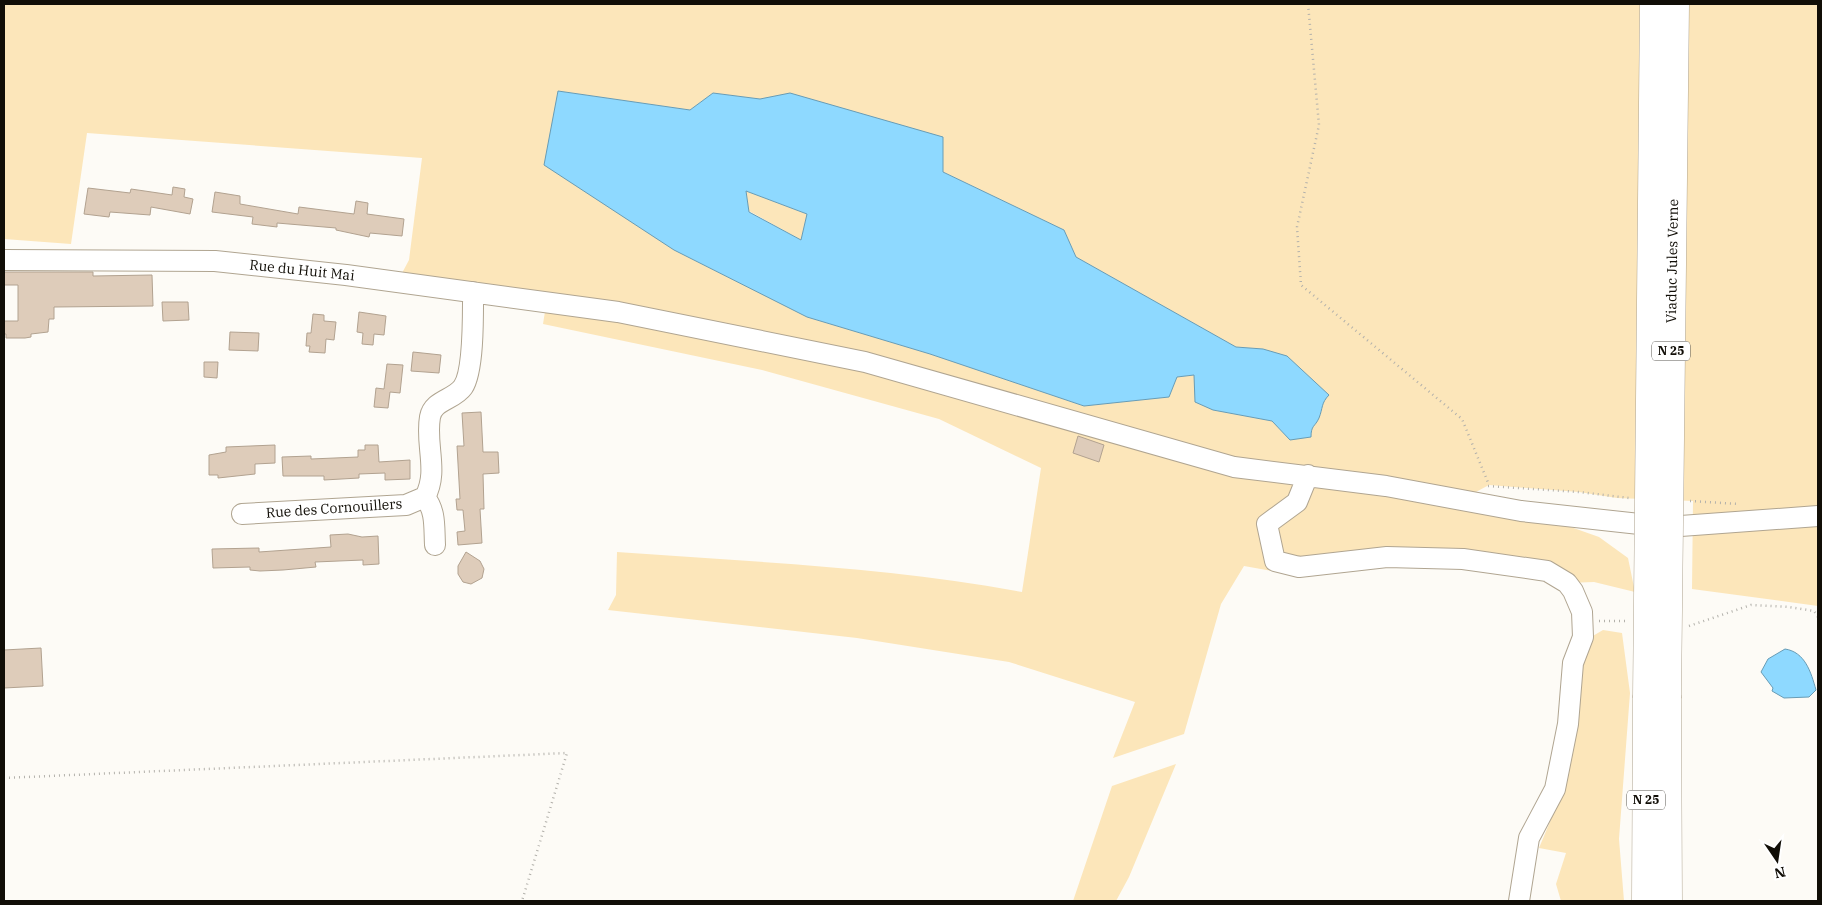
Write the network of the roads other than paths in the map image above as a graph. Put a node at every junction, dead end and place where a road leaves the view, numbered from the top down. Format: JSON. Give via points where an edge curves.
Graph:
{"nodes":[{"id":1,"x":1654,"y":4,"type":"edge"},
{"id":2,"x":1675,"y":4,"type":"edge"},
{"id":3,"x":4,"y":260,"type":"edge"},
{"id":4,"x":474,"y":292,"type":"junction"},
{"id":5,"x":1308,"y":475,"type":"junction"},
{"id":6,"x":425,"y":497,"type":"junction"},
{"id":7,"x":242,"y":514,"type":"dead end"},
{"id":8,"x":1818,"y":516,"type":"edge"},
{"id":9,"x":435,"y":545,"type":"dead end"},
{"id":10,"x":1657,"y":698,"type":"junction"},
{"id":11,"x":1519,"y":901,"type":"edge"},
{"id":12,"x":1646,"y":901,"type":"edge"},
{"id":13,"x":1668,"y":901,"type":"edge"}],
"edges":[{"from":1,"to":10,"type":"highway","name":"Viaduc Jules Verne","number":"N 25","bridge":true},
{"from":2,"to":10,"type":"highway","name":"Viaduc Jules Verne","number":"N 25","bridge":true},
{"from":3,"to":4,"type":"street","name":"Rue du Huit Mai","via":[[215,262]]},
{"from":4,"to":5,"type":"street","name":"Rue du Huit Mai","via":[[599,310],[865,362],[1234,467]]},
{"from":4,"to":6,"type":"street","via":[[467,377],[458,393],[438,404],[430,418],[432,478]]},
{"from":5,"to":8,"type":"street","name":"Rue du Huit Mai","via":[[1522,511],[1667,527]]},
{"from":5,"to":11,"type":"street","via":[[1297,502],[1267,524],[1275,561],[1299,567],[1387,557],[1463,559],[1547,571],[1567,583],[1573,591],[1582,612],[1583,637],[1573,663],[1568,724],[1555,789],[1529,838]]},
{"from":6,"to":7,"type":"street","name":"Rue des Cornouillers","via":[[406,505]]},
{"from":6,"to":9,"type":"street","via":[[434,516]]},
{"from":10,"to":12,"type":"highway","number":"N 25"},
{"from":10,"to":13,"type":"highway","number":"N 25"}]}
